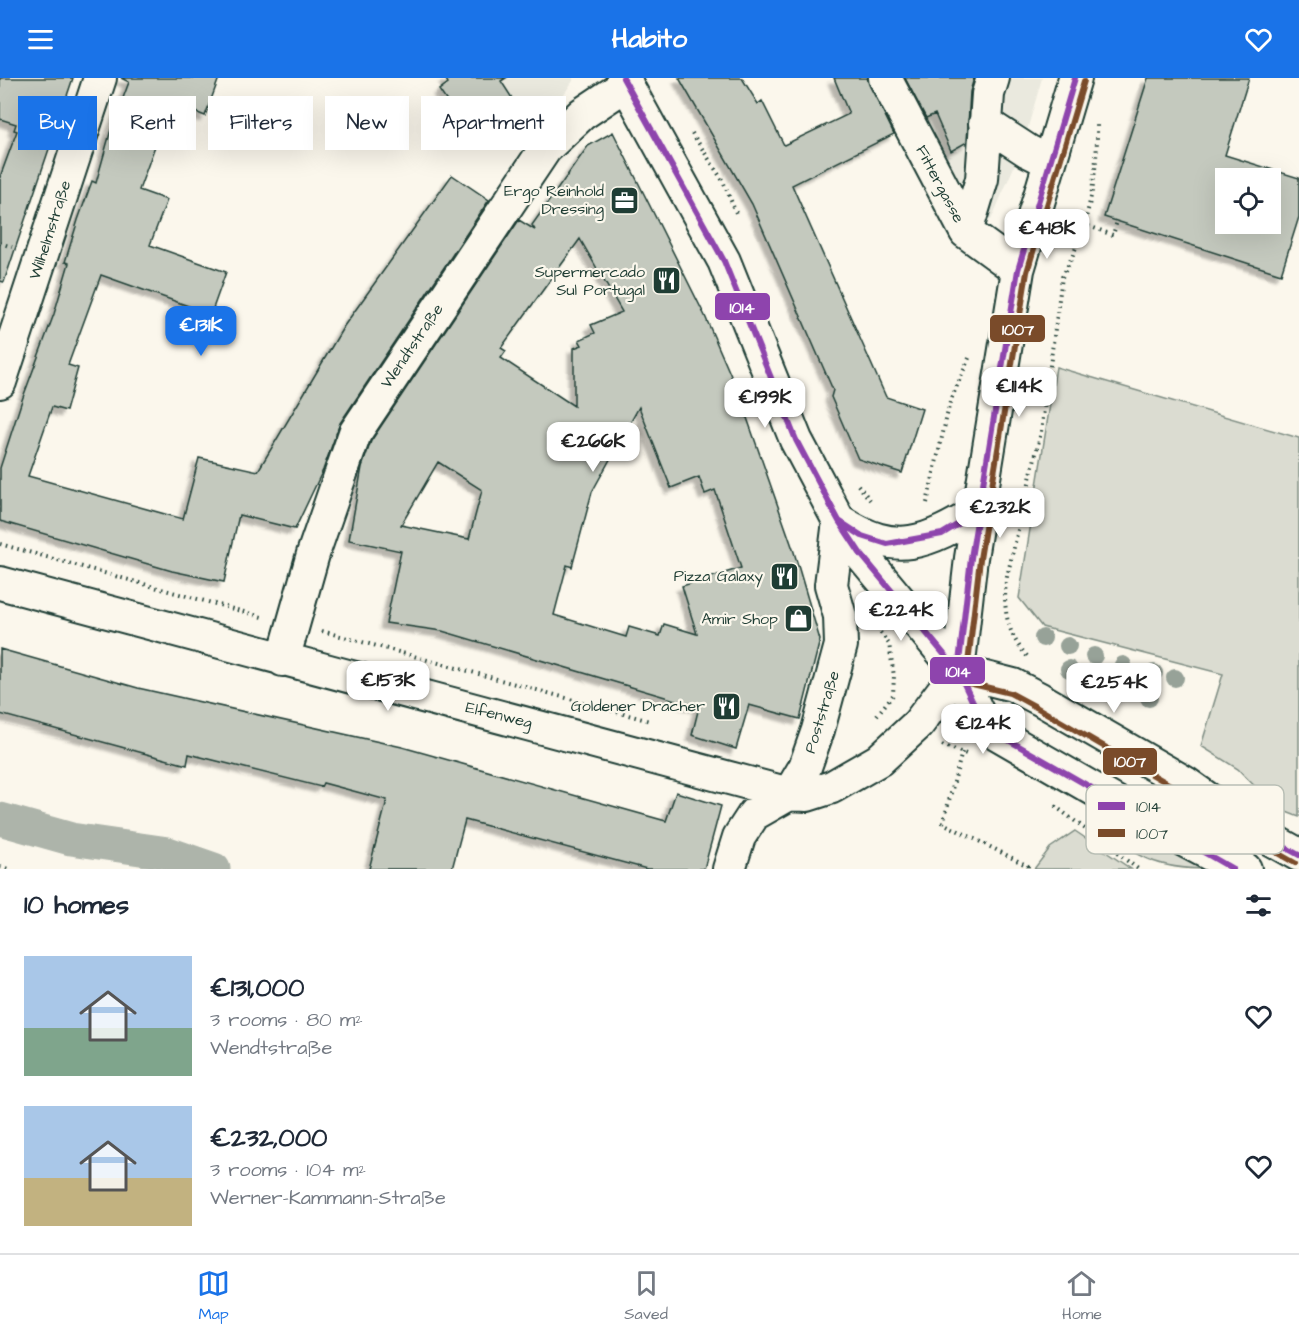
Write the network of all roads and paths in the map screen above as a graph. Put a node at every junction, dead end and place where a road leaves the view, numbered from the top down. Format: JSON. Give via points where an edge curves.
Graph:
{"nodes":[{"id":1,"x":100,"y":78,"type":"edge"},
{"id":2,"x":885,"y":78,"type":"edge"},
{"id":3,"x":993,"y":78,"type":"edge"},
{"id":4,"x":1075,"y":78,"type":"edge"},
{"id":5,"x":625,"y":81,"type":"edge"},
{"id":6,"x":1096,"y":116,"type":"dead end"},
{"id":7,"x":985,"y":123,"type":"junction"},
{"id":8,"x":1050,"y":162,"type":"junction"},
{"id":9,"x":1118,"y":221,"type":"dead end"},
{"id":10,"x":1083,"y":224,"type":"junction"},
{"id":11,"x":966,"y":232,"type":"junction"},
{"id":12,"x":1018,"y":270,"type":"junction"},
{"id":13,"x":0,"y":382,"type":"edge"},
{"id":14,"x":980,"y":511,"type":"junction"},
{"id":15,"x":839,"y":521,"type":"junction"},
{"id":16,"x":0,"y":544,"type":"edge"},
{"id":17,"x":0,"y":583,"type":"edge"},
{"id":18,"x":869,"y":618,"type":"dead end"},
{"id":19,"x":294,"y":625,"type":"junction"},
{"id":20,"x":283,"y":660,"type":"junction"},
{"id":21,"x":1031,"y":660,"type":"dead end"},
{"id":22,"x":958,"y":671,"type":"junction"},
{"id":23,"x":873,"y":721,"type":"dead end"},
{"id":24,"x":659,"y":724,"type":"dead end"},
{"id":25,"x":933,"y":741,"type":"dead end"},
{"id":26,"x":962,"y":752,"type":"junction"},
{"id":27,"x":972,"y":758,"type":"dead end"},
{"id":28,"x":1188,"y":785,"type":"edge"},
{"id":29,"x":1086,"y":786,"type":"edge"},
{"id":30,"x":789,"y":794,"type":"junction"},
{"id":31,"x":1052,"y":804,"type":"dead end"},
{"id":32,"x":1086,"y":830,"type":"edge"},
{"id":33,"x":1284,"y":847,"type":"edge"},
{"id":34,"x":1118,"y":854,"type":"edge"},
{"id":35,"x":1211,"y":854,"type":"edge"},
{"id":36,"x":1299,"y":855,"type":"edge"},
{"id":37,"x":0,"y":867,"type":"edge"},
{"id":38,"x":1235,"y":867,"type":"edge"},
{"id":39,"x":9,"y":869,"type":"edge"},
{"id":40,"x":729,"y":869,"type":"edge"},
{"id":41,"x":1026,"y":869,"type":"edge"},
{"id":42,"x":1138,"y":869,"type":"edge"}],
"edges":[{"from":1,"to":13,"type":"street","name":"Wilhelmstraße"},
{"from":2,"to":11,"type":"street","name":"Fittergasse"},
{"from":3,"to":7,"type":"street"},
{"from":4,"to":8,"type":"street"},
{"from":5,"to":15,"type":"street","via":[[724,261],[796,440]]},
{"from":5,"to":19,"type":"street","name":"Wendtstraße","via":[[545,149],[355,433],[313,554]]},
{"from":6,"to":10,"type":"path","via":[[1095,184]]},
{"from":7,"to":8,"type":"street"},
{"from":7,"to":11,"type":"street","via":[[982,179]]},
{"from":8,"to":12,"type":"street"},
{"from":9,"to":10,"type":"path","via":[[1113,235]]},
{"from":10,"to":21,"type":"path","via":[[1062,277],[1041,432],[1006,581],[1007,625]]},
{"from":11,"to":12,"type":"street","name":"Fittergasse"},
{"from":12,"to":14,"type":"street"},
{"from":14,"to":15,"type":"street","via":[[942,534],[887,544],[862,536]]},
{"from":14,"to":22,"type":"street"},
{"from":15,"to":22,"type":"street","via":[[860,553]]},
{"from":15,"to":30,"type":"street","name":"Poststraße","via":[[831,585],[840,616],[841,645],[806,767]]},
{"from":16,"to":19,"type":"path"},
{"from":17,"to":20,"type":"street","name":"Elfenweg"},
{"from":18,"to":23,"type":"path","via":[[889,644],[894,676],[892,695]]},
{"from":19,"to":20,"type":"street","name":"Wendtstraße"},
{"from":19,"to":24,"type":"path"},
{"from":20,"to":30,"type":"street","name":"Elfenweg"},
{"from":22,"to":28,"type":"street","via":[[1013,685]]},
{"from":22,"to":29,"type":"street","via":[[984,726]]},
{"from":22,"to":30,"type":"street","via":[[918,724],[879,760],[832,787],[807,795]]},
{"from":25,"to":26,"type":"path"},
{"from":26,"to":27,"type":"path"},
{"from":26,"to":41,"type":"path","via":[[943,823],[1028,866]]},
{"from":30,"to":40,"type":"street","via":[[754,814],[740,837]]},
{"from":31,"to":32,"type":"path"},
{"from":33,"to":36,"type":"street"},
{"from":34,"to":42,"type":"path"},
{"from":35,"to":38,"type":"street"},
{"from":37,"to":39,"type":"path"}]}
